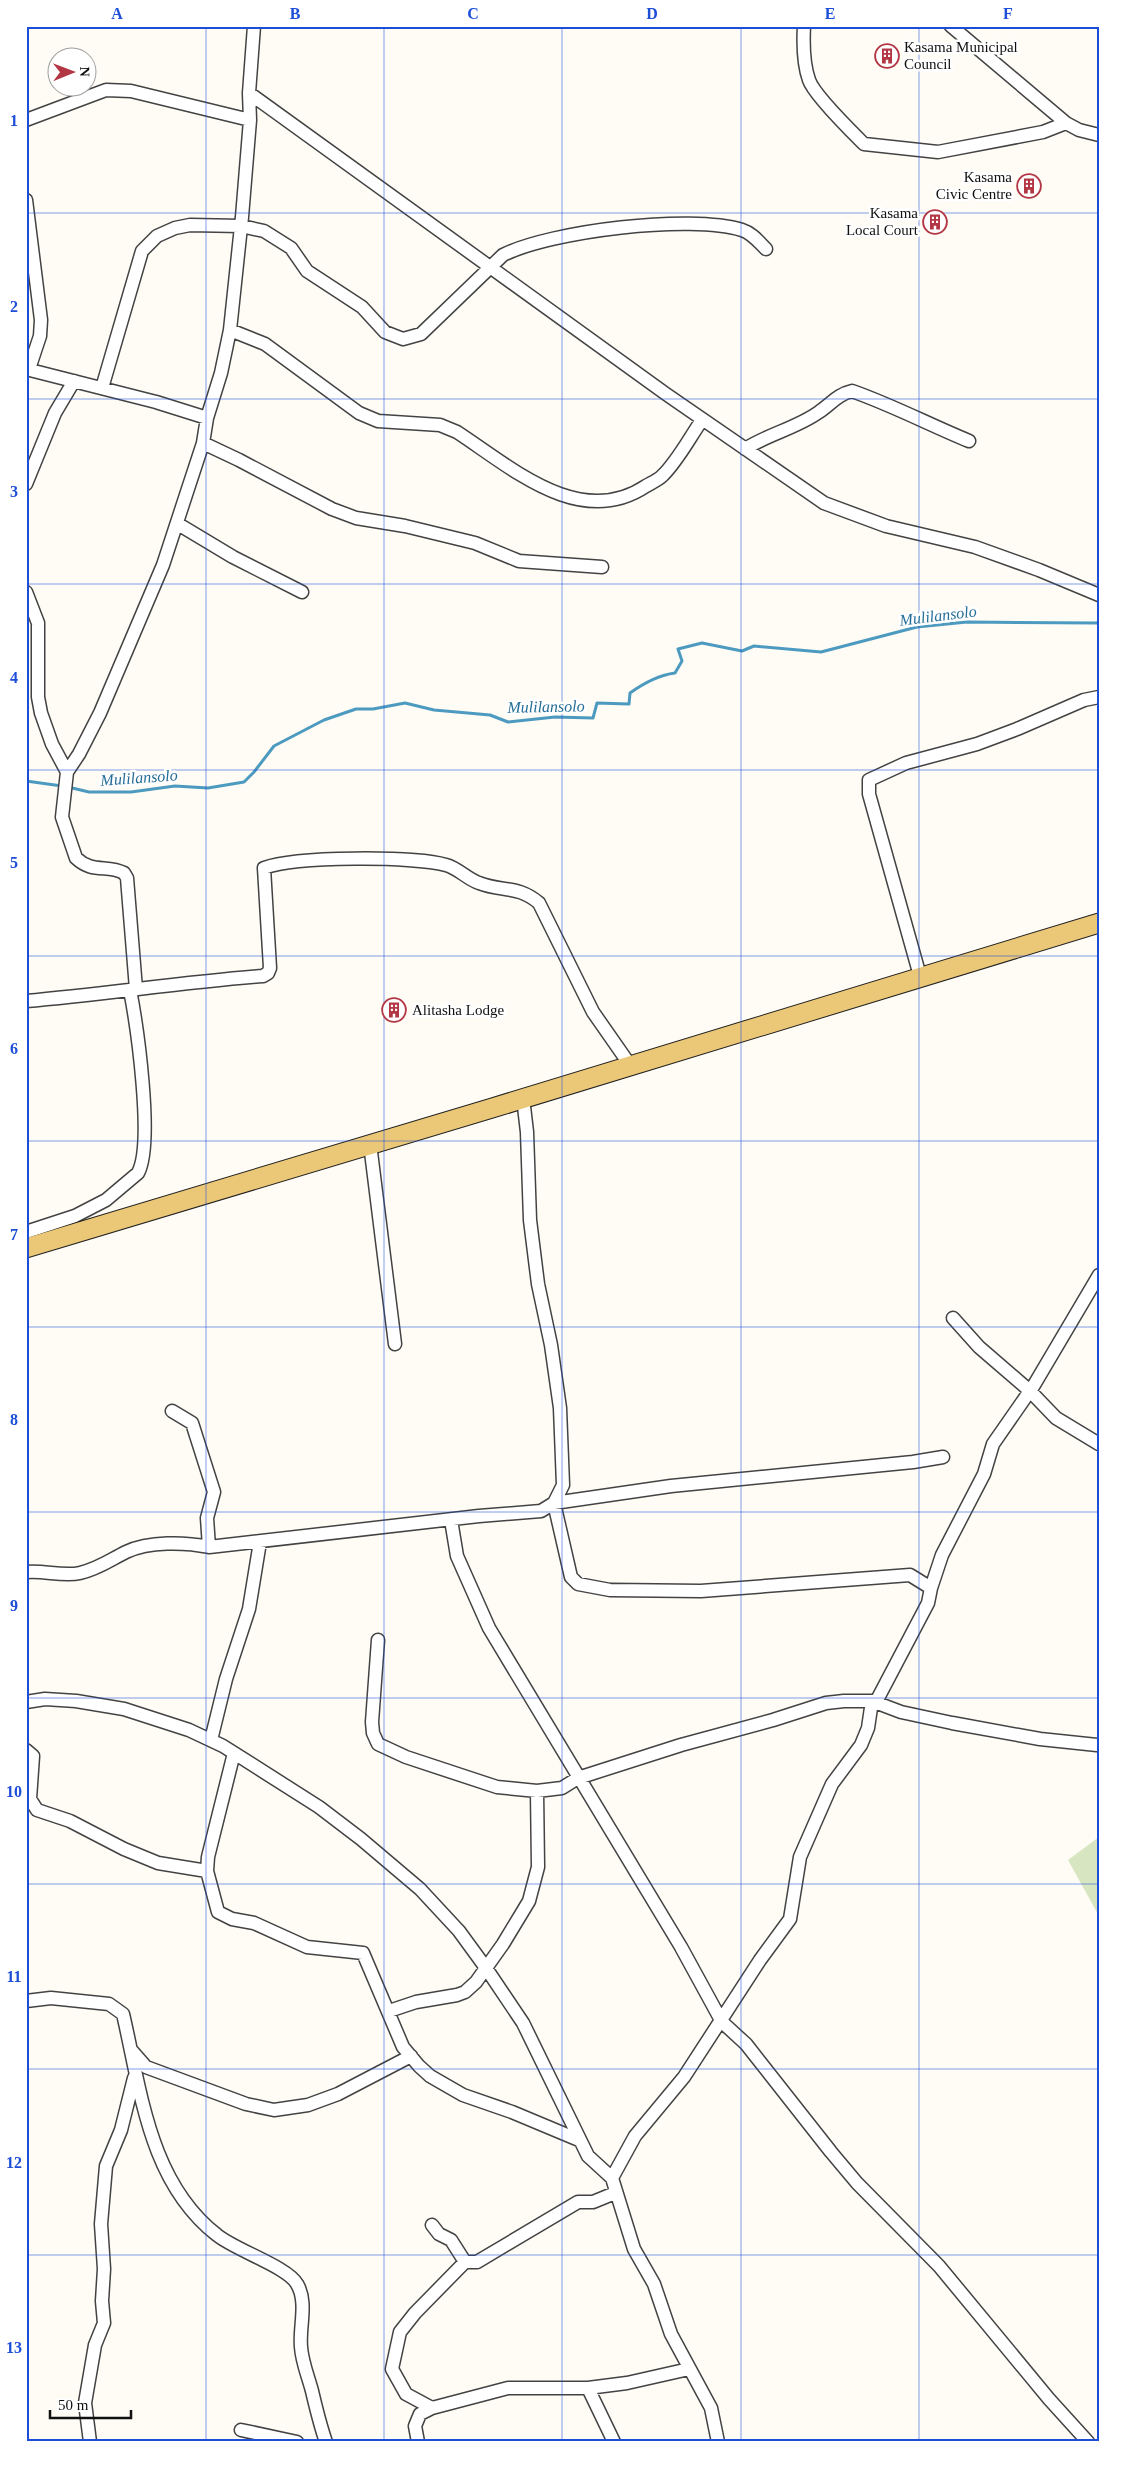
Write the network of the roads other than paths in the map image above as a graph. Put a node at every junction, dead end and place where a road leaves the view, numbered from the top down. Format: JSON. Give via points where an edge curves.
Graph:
{"nodes":[{"id":1,"x":254,"y":26,"type":"edge"},
{"id":2,"x":804,"y":26,"type":"edge"},
{"id":3,"x":951,"y":26,"type":"edge"},
{"id":4,"x":249,"y":93,"type":"junction"},
{"id":5,"x":26,"y":120,"type":"edge"},
{"id":6,"x":250,"y":120,"type":"junction"},
{"id":7,"x":1066,"y":124,"type":"junction"},
{"id":8,"x":1099,"y":135,"type":"edge"},
{"id":9,"x":26,"y":200,"type":"edge"},
{"id":10,"x":241,"y":226,"type":"junction"},
{"id":11,"x":766,"y":249,"type":"dead end"},
{"id":12,"x":490,"y":267,"type":"junction"},
{"id":13,"x":230,"y":330,"type":"junction"},
{"id":14,"x":28,"y":369,"type":"edge"},
{"id":15,"x":74,"y":381,"type":"junction"},
{"id":16,"x":102,"y":388,"type":"junction"},
{"id":17,"x":206,"y":418,"type":"junction"},
{"id":18,"x":702,"y":420,"type":"junction"},
{"id":19,"x":969,"y":442,"type":"dead end"},
{"id":20,"x":203,"y":443,"type":"junction"},
{"id":21,"x":745,"y":449,"type":"junction"},
{"id":22,"x":26,"y":484,"type":"edge"},
{"id":23,"x":178,"y":524,"type":"junction"},
{"id":24,"x":602,"y":566,"type":"dead end"},
{"id":25,"x":26,"y":592,"type":"edge"},
{"id":26,"x":302,"y":592,"type":"dead end"},
{"id":27,"x":1099,"y":595,"type":"edge"},
{"id":28,"x":1099,"y":697,"type":"edge"},
{"id":29,"x":66,"y":780,"type":"junction"},
{"id":30,"x":1099,"y":923,"type":"edge"},
{"id":31,"x":920,"y":976,"type":"junction"},
{"id":32,"x":133,"y":990,"type":"junction"},
{"id":33,"x":26,"y":1000,"type":"edge"},
{"id":34,"x":630,"y":1065,"type":"junction"},
{"id":35,"x":523,"y":1098,"type":"junction"},
{"id":36,"x":370,"y":1144,"type":"junction"},
{"id":37,"x":26,"y":1232,"type":"edge"},
{"id":38,"x":26,"y":1248,"type":"edge"},
{"id":39,"x":1099,"y":1275,"type":"edge"},
{"id":40,"x":953,"y":1318,"type":"dead end"},
{"id":41,"x":395,"y":1344,"type":"dead end"},
{"id":42,"x":1030,"y":1391,"type":"junction"},
{"id":43,"x":172,"y":1411,"type":"dead end"},
{"id":44,"x":1099,"y":1444,"type":"edge"},
{"id":45,"x":943,"y":1457,"type":"dead end"},
{"id":46,"x":554,"y":1503,"type":"junction"},
{"id":47,"x":451,"y":1520,"type":"junction"},
{"id":48,"x":260,"y":1542,"type":"junction"},
{"id":49,"x":209,"y":1547,"type":"junction"},
{"id":50,"x":26,"y":1572,"type":"edge"},
{"id":51,"x":931,"y":1588,"type":"junction"},
{"id":52,"x":378,"y":1640,"type":"dead end"},
{"id":53,"x":872,"y":1701,"type":"junction"},
{"id":54,"x":26,"y":1702,"type":"edge"},
{"id":55,"x":211,"y":1740,"type":"junction"},
{"id":56,"x":1097,"y":1745,"type":"dead end"},
{"id":57,"x":26,"y":1750,"type":"edge"},
{"id":58,"x":234,"y":1753,"type":"junction"},
{"id":59,"x":578,"y":1778,"type":"junction"},
{"id":60,"x":537,"y":1791,"type":"junction"},
{"id":61,"x":207,"y":1871,"type":"junction"},
{"id":62,"x":486,"y":1968,"type":"junction"},
{"id":63,"x":26,"y":2002,"type":"edge"},
{"id":64,"x":389,"y":2011,"type":"junction"},
{"id":65,"x":722,"y":2022,"type":"junction"},
{"id":66,"x":131,"y":2050,"type":"junction"},
{"id":67,"x":411,"y":2056,"type":"junction"},
{"id":68,"x":134,"y":2075,"type":"junction"},
{"id":69,"x":579,"y":2140,"type":"junction"},
{"id":70,"x":612,"y":2178,"type":"junction"},
{"id":71,"x":615,"y":2193,"type":"junction"},
{"id":72,"x":432,"y":2225,"type":"dead end"},
{"id":73,"x":465,"y":2262,"type":"junction"},
{"id":74,"x":689,"y":2369,"type":"junction"},
{"id":75,"x":588,"y":2388,"type":"junction"},
{"id":76,"x":432,"y":2408,"type":"junction"},
{"id":77,"x":241,"y":2430,"type":"dead end"},
{"id":78,"x":90,"y":2442,"type":"edge"},
{"id":79,"x":297,"y":2442,"type":"edge"},
{"id":80,"x":326,"y":2442,"type":"edge"},
{"id":81,"x":418,"y":2442,"type":"edge"},
{"id":82,"x":614,"y":2442,"type":"edge"},
{"id":83,"x":718,"y":2442,"type":"edge"},
{"id":84,"x":1088,"y":2442,"type":"edge"}],
"edges":[{"from":1,"to":4,"type":"street"},
{"from":2,"to":7,"type":"street","via":[[803,51],[809,81],[864,144],[938,152],[1034,134]]},
{"from":3,"to":7,"type":"street"},
{"from":4,"to":6,"type":"street"},
{"from":4,"to":12,"type":"street"},
{"from":5,"to":6,"type":"street","via":[[106,90],[131,92]]},
{"from":6,"to":10,"type":"street"},
{"from":7,"to":8,"type":"street"},
{"from":9,"to":14,"type":"street","via":[[41,320],[40,336]]},
{"from":10,"to":12,"type":"street","via":[[264,232],[291,248],[307,271],[362,307],[385,332],[396,338],[421,334]]},
{"from":10,"to":13,"type":"street"},
{"from":10,"to":16,"type":"street","via":[[190,225],[175,228],[149,242],[142,251]]},
{"from":11,"to":12,"type":"street","via":[[752,234],[742,230],[704,225],[629,225],[514,249]]},
{"from":12,"to":18,"type":"street"},
{"from":13,"to":17,"type":"street","via":[[221,373]]},
{"from":13,"to":18,"type":"street","via":[[265,344],[359,413],[378,421],[440,425],[457,432],[553,493],[579,501],[625,499],[662,476]]},
{"from":14,"to":15,"type":"street"},
{"from":15,"to":16,"type":"street"},
{"from":15,"to":22,"type":"street","via":[[55,413]]},
{"from":16,"to":17,"type":"street"},
{"from":17,"to":20,"type":"street"},
{"from":18,"to":21,"type":"street"},
{"from":19,"to":21,"type":"street","via":[[852,391],[836,397],[804,421],[762,438]]},
{"from":20,"to":23,"type":"street"},
{"from":20,"to":24,"type":"street","via":[[356,518],[475,542],[519,561]]},
{"from":21,"to":27,"type":"street","via":[[824,503],[886,526],[975,547]]},
{"from":23,"to":26,"type":"street"},
{"from":23,"to":29,"type":"street","via":[[100,713]]},
{"from":25,"to":29,"type":"street","via":[[38,623],[41,713]]},
{"from":28,"to":31,"type":"street","via":[[1084,700],[977,744],[906,763],[868,780]]},
{"from":29,"to":32,"type":"street","via":[[62,817],[76,858],[95,869],[120,871],[127,878]]},
{"from":30,"to":31,"type":"main road"},
{"from":31,"to":34,"type":"main road","via":[[688,1050]]},
{"from":32,"to":33,"type":"street"},
{"from":32,"to":34,"type":"street","via":[[268,974],[264,868],[316,860],[408,859],[429,862],[448,865],[478,883],[528,893],[539,903],[592,1012]]},
{"from":32,"to":37,"type":"street","via":[[146,1137],[141,1167],[106,1200],[75,1216]]},
{"from":34,"to":35,"type":"main road"},
{"from":35,"to":36,"type":"main road"},
{"from":35,"to":46,"type":"street","via":[[528,1132],[530,1220],[560,1408],[563,1485]]},
{"from":36,"to":38,"type":"main road"},
{"from":36,"to":41,"type":"street"},
{"from":39,"to":42,"type":"street"},
{"from":40,"to":42,"type":"street","via":[[979,1347]]},
{"from":42,"to":44,"type":"street","via":[[1056,1418]]},
{"from":42,"to":51,"type":"street","via":[[992,1444],[984,1474],[942,1555]]},
{"from":43,"to":49,"type":"street","via":[[192,1423],[214,1492],[207,1518]]},
{"from":45,"to":46,"type":"street","via":[[671,1486]]},
{"from":46,"to":47,"type":"street","via":[[541,1511]]},
{"from":46,"to":51,"type":"street","via":[[571,1577],[578,1584],[594,1588],[701,1591],[910,1576]]},
{"from":47,"to":48,"type":"street"},
{"from":47,"to":59,"type":"street","via":[[457,1556],[490,1628]]},
{"from":48,"to":49,"type":"street"},
{"from":48,"to":55,"type":"street","via":[[249,1609],[226,1679]]},
{"from":49,"to":50,"type":"street","via":[[188,1543],[157,1545],[127,1552],[82,1573]]},
{"from":51,"to":53,"type":"street","via":[[928,1603],[877,1700]]},
{"from":52,"to":60,"type":"street","via":[[372,1722],[378,1744],[406,1757],[498,1788]]},
{"from":53,"to":56,"type":"street","via":[[901,1712],[952,1723],[1040,1739]]},
{"from":53,"to":59,"type":"street","via":[[826,1703]]},
{"from":53,"to":65,"type":"street","via":[[868,1728],[861,1745],[832,1784],[800,1857],[790,1919]]},
{"from":54,"to":55,"type":"street","via":[[76,1701],[124,1709]]},
{"from":55,"to":58,"type":"street"},
{"from":57,"to":61,"type":"street","via":[[33,1756],[30,1799],[38,1810],[70,1821],[158,1863]]},
{"from":58,"to":61,"type":"street"},
{"from":58,"to":62,"type":"street","via":[[361,1838],[420,1888],[459,1931]]},
{"from":59,"to":60,"type":"street","via":[[562,1788]]},
{"from":59,"to":65,"type":"street"},
{"from":60,"to":62,"type":"street","via":[[538,1867],[534,1887],[521,1916]]},
{"from":61,"to":64,"type":"street","via":[[218,1912],[223,1916],[254,1923],[307,1948],[364,1953]]},
{"from":62,"to":64,"type":"street","via":[[476,1982],[458,1996],[416,2002]]},
{"from":62,"to":69,"type":"street","via":[[523,2023]]},
{"from":63,"to":66,"type":"street","via":[[51,1998],[109,2004],[123,2014]]},
{"from":64,"to":67,"type":"street","via":[[397,2034]]},
{"from":65,"to":70,"type":"street","via":[[678,2084],[635,2136]]},
{"from":65,"to":84,"type":"street","via":[[746,2044],[831,2152],[939,2266]]},
{"from":66,"to":67,"type":"street","via":[[146,2067],[246,2104],[274,2110],[308,2105],[338,2094]]},
{"from":66,"to":68,"type":"street"},
{"from":67,"to":69,"type":"street","via":[[430,2076],[463,2094]]},
{"from":68,"to":78,"type":"street","via":[[121,2130],[106,2166],[101,2224],[104,2324],[95,2345],[85,2403]]},
{"from":68,"to":80,"type":"street","via":[[150,2134],[170,2178],[198,2219],[236,2248],[282,2270],[297,2282],[302,2296],[301,2349]]},
{"from":69,"to":70,"type":"street","via":[[588,2156]]},
{"from":70,"to":71,"type":"street"},
{"from":71,"to":73,"type":"street","via":[[593,2202],[578,2202],[477,2262]]},
{"from":71,"to":74,"type":"street","via":[[634,2249],[654,2284],[671,2334]]},
{"from":72,"to":73,"type":"street","via":[[451,2240]]},
{"from":73,"to":76,"type":"street","via":[[400,2332],[392,2370],[406,2394]]},
{"from":74,"to":75,"type":"street"},
{"from":74,"to":83,"type":"street","via":[[712,2408]]},
{"from":75,"to":76,"type":"street","via":[[508,2388]]},
{"from":75,"to":82,"type":"street"},
{"from":76,"to":81,"type":"street","via":[[420,2414],[415,2426]]},
{"from":77,"to":79,"type":"street"}]}
